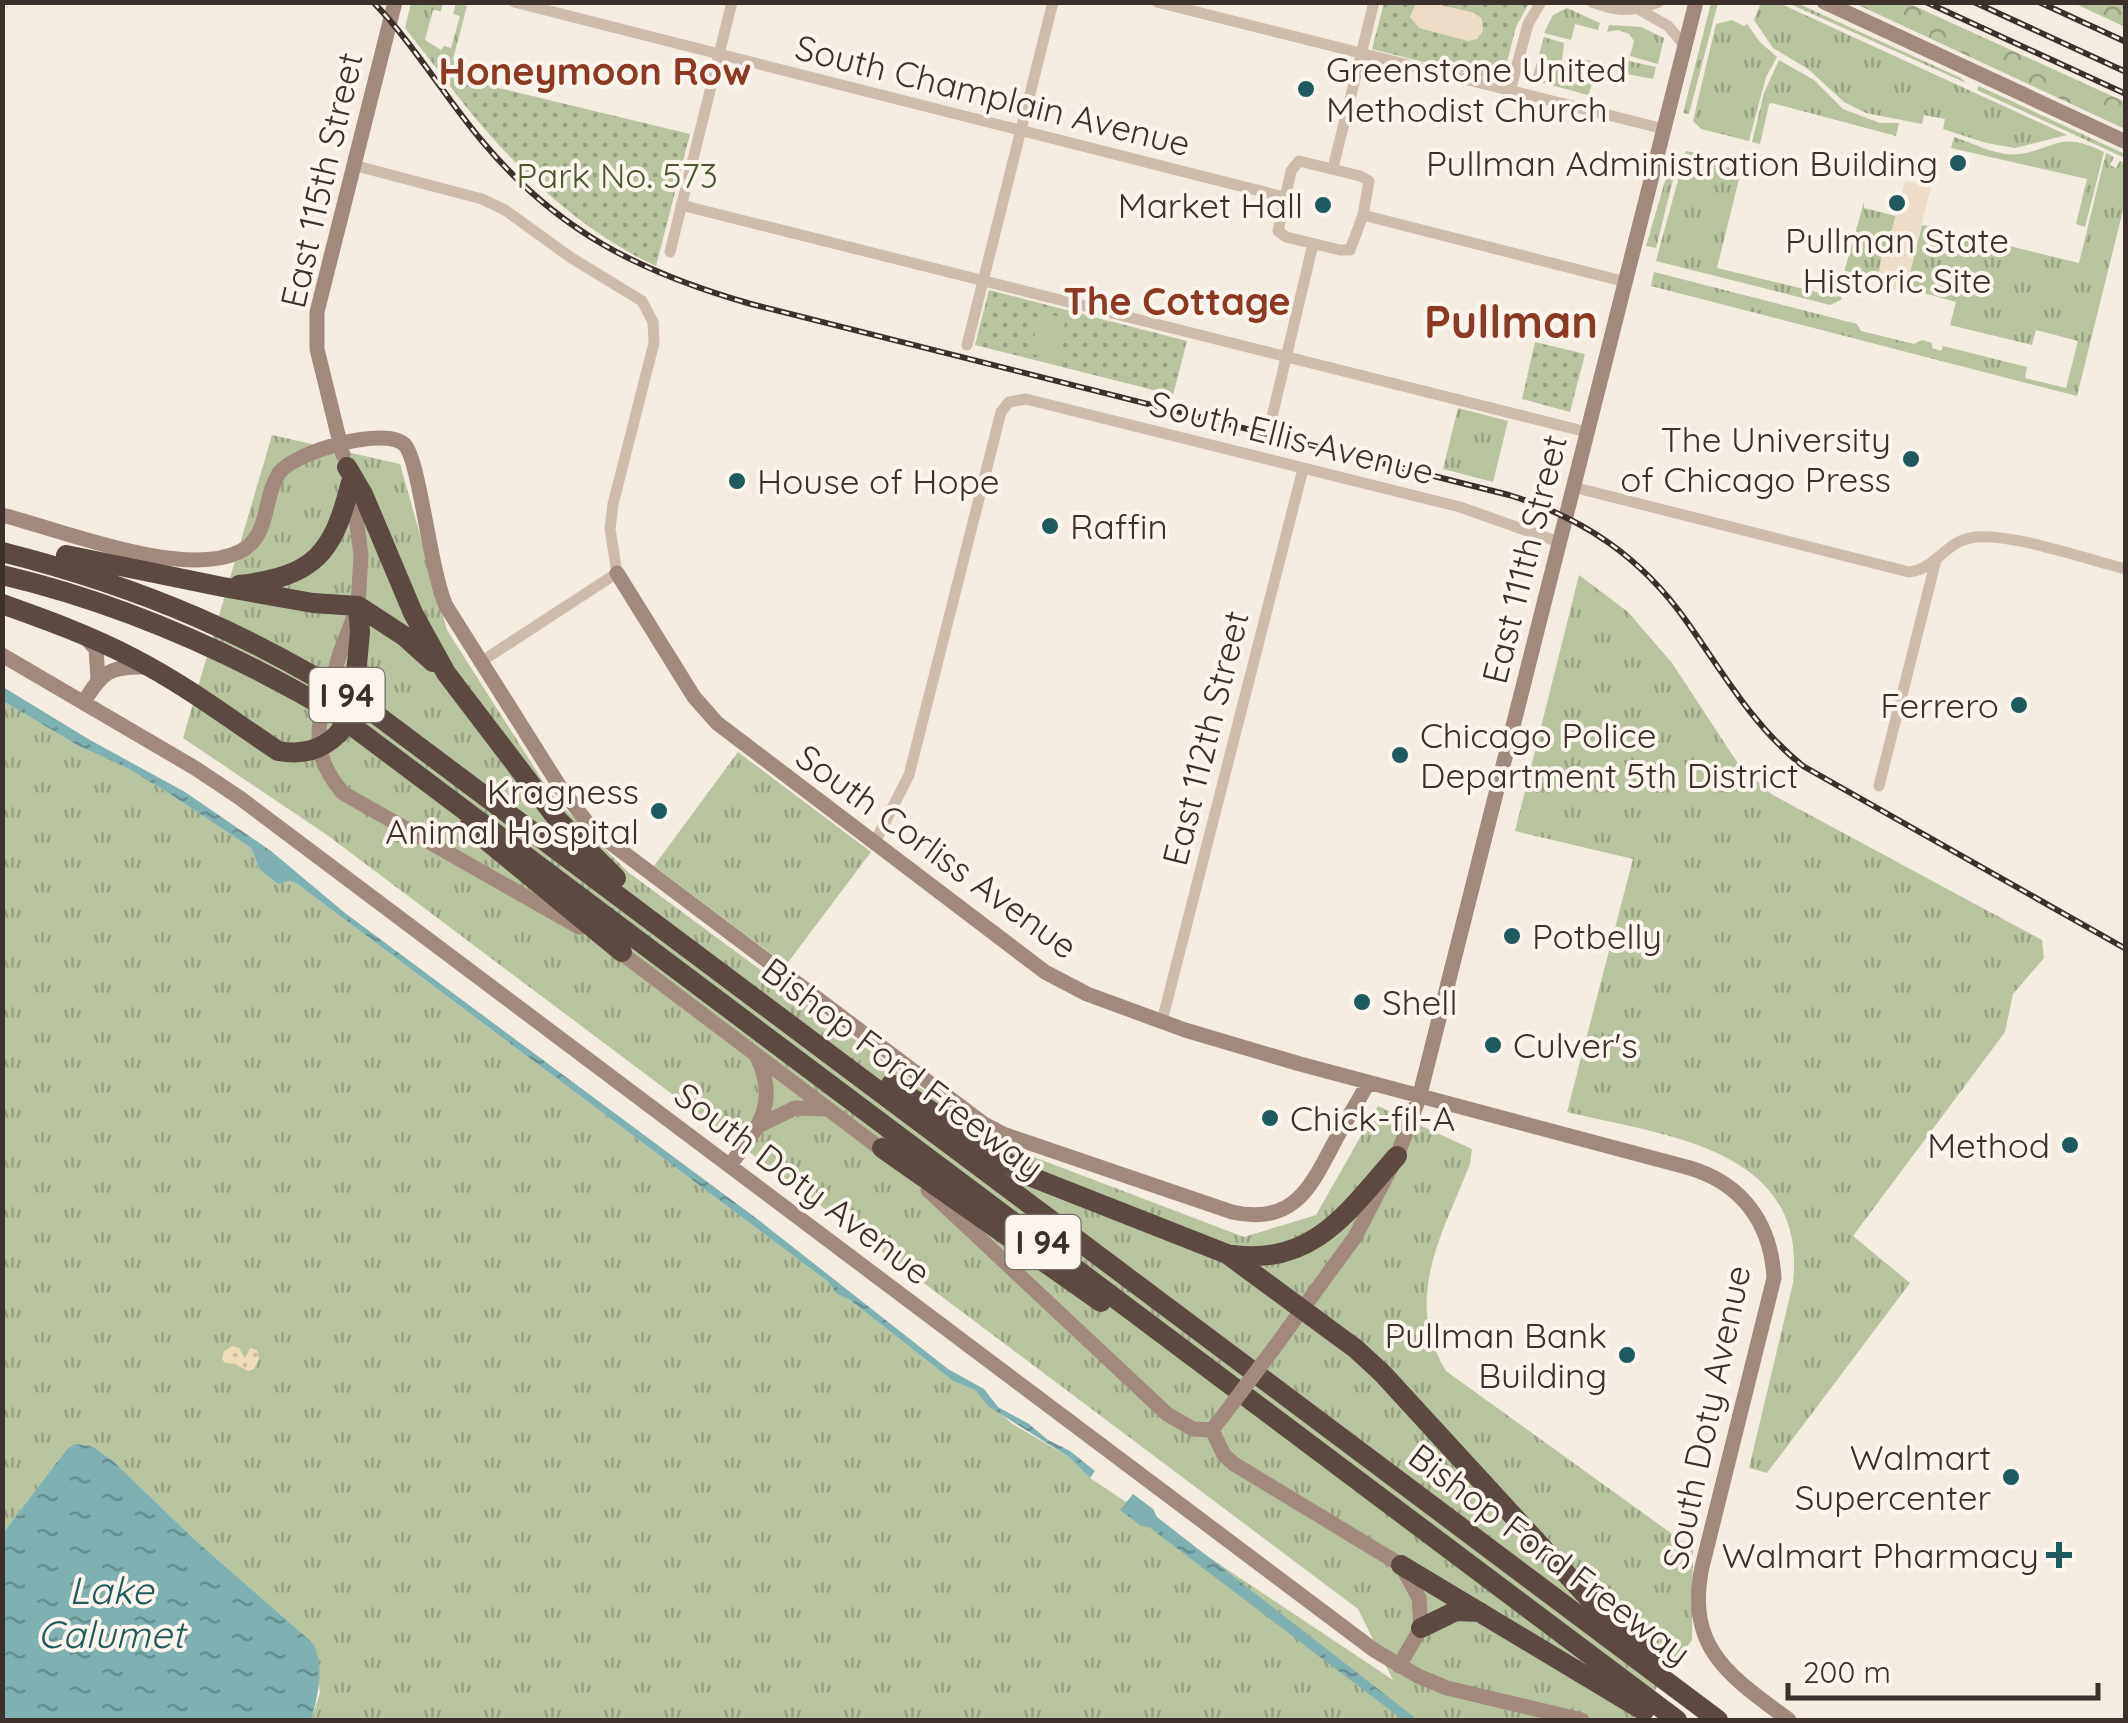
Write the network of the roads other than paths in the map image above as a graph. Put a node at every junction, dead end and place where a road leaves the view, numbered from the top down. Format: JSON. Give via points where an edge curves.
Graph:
{"nodes":[{"id":1,"x":395,"y":2,"type":"edge"},
{"id":2,"x":514,"y":2,"type":"edge"},
{"id":3,"x":732,"y":2,"type":"edge"},
{"id":4,"x":1053,"y":2,"type":"edge"},
{"id":5,"x":1157,"y":2,"type":"edge"},
{"id":6,"x":1374,"y":2,"type":"edge"},
{"id":7,"x":1541,"y":2,"type":"edge"},
{"id":8,"x":1592,"y":2,"type":"edge"},
{"id":9,"x":1659,"y":2,"type":"edge"},
{"id":10,"x":1696,"y":2,"type":"edge"},
{"id":11,"x":1824,"y":2,"type":"edge"},
{"id":12,"x":1640,"y":10,"type":"junction"},
{"id":13,"x":1685,"y":46,"type":"junction"},
{"id":14,"x":719,"y":54,"type":"junction"},
{"id":15,"x":1362,"y":54,"type":"junction"},
{"id":16,"x":1510,"y":91,"type":"junction"},
{"id":17,"x":1021,"y":130,"type":"junction"},
{"id":18,"x":1664,"y":130,"type":"junction"},
{"id":19,"x":2126,"y":142,"type":"edge"},
{"id":20,"x":353,"y":166,"type":"junction"},
{"id":21,"x":1332,"y":168,"type":"junction"},
{"id":22,"x":1284,"y":197,"type":"junction"},
{"id":23,"x":681,"y":205,"type":"junction"},
{"id":24,"x":1363,"y":215,"type":"junction"},
{"id":25,"x":1313,"y":244,"type":"junction"},
{"id":26,"x":670,"y":252,"type":"dead end"},
{"id":27,"x":983,"y":281,"type":"junction"},
{"id":28,"x":1626,"y":282,"type":"junction"},
{"id":29,"x":967,"y":345,"type":"dead end"},
{"id":30,"x":1286,"y":357,"type":"junction"},
{"id":31,"x":1271,"y":421,"type":"dead end"},
{"id":32,"x":1587,"y":432,"type":"junction"},
{"id":33,"x":341,"y":445,"type":"junction"},
{"id":34,"x":1302,"y":469,"type":"junction"},
{"id":35,"x":349,"y":475,"type":"junction"},
{"id":36,"x":1573,"y":488,"type":"junction"},
{"id":37,"x":2,"y":515,"type":"edge"},
{"id":38,"x":1559,"y":542,"type":"junction"},
{"id":39,"x":2,"y":548,"type":"edge"},
{"id":40,"x":1936,"y":560,"type":"junction"},
{"id":41,"x":2126,"y":568,"type":"edge"},
{"id":42,"x":617,"y":573,"type":"junction"},
{"id":43,"x":2,"y":574,"type":"edge"},
{"id":44,"x":223,"y":587,"type":"junction"},
{"id":45,"x":2,"y":604,"type":"edge"},
{"id":46,"x":358,"y":606,"type":"junction"},
{"id":47,"x":82,"y":633,"type":"junction"},
{"id":48,"x":2,"y":656,"type":"edge"},
{"id":49,"x":349,"y":659,"type":"junction"},
{"id":50,"x":479,"y":663,"type":"junction"},
{"id":51,"x":149,"y":667,"type":"junction"},
{"id":52,"x":446,"y":673,"type":"junction"},
{"id":53,"x":98,"y":679,"type":"junction"},
{"id":54,"x":84,"y":702,"type":"junction"},
{"id":55,"x":319,"y":748,"type":"junction"},
{"id":56,"x":408,"y":764,"type":"junction"},
{"id":57,"x":1879,"y":786,"type":"dead end"},
{"id":58,"x":874,"y":844,"type":"junction"},
{"id":59,"x":649,"y":918,"type":"junction"},
{"id":60,"x":622,"y":952,"type":"junction"},
{"id":61,"x":1162,"y":1021,"type":"junction"},
{"id":62,"x":811,"y":1039,"type":"junction"},
{"id":63,"x":756,"y":1054,"type":"junction"},
{"id":64,"x":1368,"y":1083,"type":"junction"},
{"id":65,"x":1419,"y":1098,"type":"junction"},
{"id":66,"x":830,"y":1110,"type":"junction"},
{"id":67,"x":760,"y":1125,"type":"junction"},
{"id":68,"x":882,"y":1148,"type":"junction"},
{"id":69,"x":1398,"y":1156,"type":"junction"},
{"id":70,"x":730,"y":1164,"type":"junction"},
{"id":71,"x":1227,"y":1254,"type":"junction"},
{"id":72,"x":1302,"y":1309,"type":"junction"},
{"id":73,"x":1170,"y":1337,"type":"junction"},
{"id":74,"x":1212,"y":1430,"type":"junction"},
{"id":75,"x":1402,"y":1565,"type":"junction"},
{"id":76,"x":1482,"y":1612,"type":"junction"},
{"id":77,"x":1421,"y":1628,"type":"junction"},
{"id":78,"x":1400,"y":1666,"type":"junction"},
{"id":79,"x":1696,"y":1704,"type":"junction"},
{"id":80,"x":1582,"y":1720,"type":"edge"},
{"id":81,"x":1657,"y":1720,"type":"edge"},
{"id":82,"x":1677,"y":1720,"type":"edge"},
{"id":83,"x":1718,"y":1720,"type":"edge"},
{"id":84,"x":1789,"y":1720,"type":"edge"}],
"edges":[{"from":1,"to":20,"type":"street","name":"East 115th Street"},
{"from":2,"to":14,"type":"street","name":"South Champlain Avenue"},
{"from":3,"to":14,"type":"street"},
{"from":4,"to":17,"type":"street"},
{"from":5,"to":15,"type":"street"},
{"from":6,"to":15,"type":"street"},
{"from":7,"to":16,"type":"street","via":[[1528,24]]},
{"from":8,"to":12,"type":"street"},
{"from":9,"to":12,"type":"street"},
{"from":10,"to":13,"type":"street","name":"East 111th Street"},
{"from":11,"to":19,"type":"street"},
{"from":12,"to":13,"type":"street"},
{"from":13,"to":18,"type":"street","name":"East 111th Street"},
{"from":14,"to":17,"type":"street","name":"South Champlain Avenue"},
{"from":14,"to":23,"type":"street"},
{"from":15,"to":16,"type":"street"},
{"from":15,"to":21,"type":"street"},
{"from":16,"to":18,"type":"street"},
{"from":17,"to":22,"type":"street","name":"South Champlain Avenue"},
{"from":17,"to":27,"type":"street"},
{"from":18,"to":28,"type":"street","name":"East 111th Street"},
{"from":20,"to":33,"type":"street","name":"East 115th Street","via":[[317,312],[317,349]]},
{"from":20,"to":42,"type":"street","via":[[494,204],[631,292],[648,311],[654,344],[610,529]]},
{"from":21,"to":22,"type":"street","via":[[1296,162]]},
{"from":21,"to":24,"type":"street","via":[[1368,181]]},
{"from":22,"to":25,"type":"street","via":[[1278,231]]},
{"from":23,"to":26,"type":"street"},
{"from":23,"to":27,"type":"street"},
{"from":24,"to":25,"type":"street","via":[[1350,250]]},
{"from":24,"to":28,"type":"street"},
{"from":25,"to":30,"type":"street"},
{"from":27,"to":29,"type":"street"},
{"from":27,"to":30,"type":"street"},
{"from":28,"to":32,"type":"street","name":"East 111th Street"},
{"from":30,"to":31,"type":"street"},
{"from":30,"to":32,"type":"street"},
{"from":32,"to":36,"type":"street","name":"East 111th Street"},
{"from":33,"to":35,"type":"street","name":"East 115th Street"},
{"from":33,"to":37,"type":"street","via":[[289,462],[257,537],[218,558],[153,556]]},
{"from":33,"to":50,"type":"street","via":[[392,437],[409,451],[438,588]]},
{"from":34,"to":38,"type":"street","name":"South Ellis Avenue","via":[[1460,506]]},
{"from":34,"to":58,"type":"street","name":"South Ellis Avenue","via":[[1026,399],[1008,402],[909,776]]},
{"from":34,"to":61,"type":"street","name":"East 112th Street"},
{"from":35,"to":44,"type":"highway","via":[[332,541],[312,562],[260,582]]},
{"from":35,"to":46,"type":"street","name":"East 115th Street","via":[[361,555]]},
{"from":35,"to":52,"type":"highway"},
{"from":36,"to":38,"type":"street","name":"East 111th Street"},
{"from":36,"to":40,"type":"street","via":[[1904,571]]},
{"from":38,"to":65,"type":"street","name":"East 111th Street"},
{"from":39,"to":44,"type":"highway","via":[[34,548]]},
{"from":39,"to":59,"type":"highway","name":"Bishop Ford Freeway","number":"I 94","via":[[162,600],[296,664],[413,740]]},
{"from":40,"to":41,"type":"street","via":[[1961,540],[1986,536]]},
{"from":40,"to":57,"type":"street"},
{"from":42,"to":50,"type":"street"},
{"from":42,"to":58,"type":"street","name":"South Corliss Avenue","via":[[706,711]]},
{"from":43,"to":56,"type":"highway","name":"Bishop Ford Freeway","number":"I 94","via":[[128,612],[219,650],[335,713]]},
{"from":44,"to":46,"type":"highway"},
{"from":45,"to":47,"type":"highway"},
{"from":46,"to":49,"type":"highway","via":[[360,632]]},
{"from":46,"to":52,"type":"highway"},
{"from":47,"to":51,"type":"highway"},
{"from":47,"to":53,"type":"street","via":[[96,649]]},
{"from":48,"to":54,"type":"street","name":"South Doty Avenue"},
{"from":49,"to":55,"type":"street","bridge":true,"via":[[320,722]]},
{"from":49,"to":55,"type":"highway","bridge":true,"via":[[348,718]]},
{"from":50,"to":64,"type":"street","via":[[589,825],[991,1128],[1260,1216],[1286,1208],[1310,1188]]},
{"from":51,"to":53,"type":"street","via":[[110,670]]},
{"from":51,"to":55,"type":"highway","via":[[278,751]]},
{"from":52,"to":59,"type":"highway","via":[[558,820]]},
{"from":53,"to":54,"type":"street"},
{"from":54,"to":70,"type":"street","name":"South Doty Avenue","via":[[240,798]]},
{"from":55,"to":60,"type":"street","via":[[333,781],[363,807]]},
{"from":56,"to":60,"type":"highway","via":[[454,814]]},
{"from":56,"to":73,"type":"highway","name":"Bishop Ford Freeway","number":"I 94"},
{"from":58,"to":61,"type":"street","name":"South Corliss Avenue","via":[[1045,972]]},
{"from":59,"to":62,"type":"highway","name":"Bishop Ford Freeway","number":"I 94"},
{"from":60,"to":63,"type":"street"},
{"from":61,"to":64,"type":"street","name":"South Corliss Avenue"},
{"from":62,"to":71,"type":"highway","via":[[862,1064],[1024,1174]]},
{"from":62,"to":79,"type":"highway","name":"Bishop Ford Freeway","number":"I 94"},
{"from":63,"to":66,"type":"street"},
{"from":63,"to":67,"type":"street","via":[[766,1088]]},
{"from":64,"to":65,"type":"street","name":"South Corliss Avenue"},
{"from":65,"to":69,"type":"street","name":"East 111th Street"},
{"from":65,"to":84,"type":"street","name":"South Doty Avenue","via":[[1702,1172],[1737,1192],[1756,1214],[1774,1278],[1698,1596],[1716,1659]]},
{"from":66,"to":67,"type":"street","via":[[796,1108]]},
{"from":66,"to":68,"type":"street"},
{"from":67,"to":70,"type":"street"},
{"from":68,"to":73,"type":"highway","via":[[1116,1313]]},
{"from":68,"to":74,"type":"street","via":[[1167,1414],[1193,1429]]},
{"from":69,"to":71,"type":"highway","via":[[1342,1217],[1302,1247],[1271,1256]]},
{"from":69,"to":72,"type":"street","name":"East 111th Street","via":[[1355,1238]]},
{"from":70,"to":78,"type":"street","name":"South Doty Avenue"},
{"from":71,"to":72,"type":"highway"},
{"from":72,"to":74,"type":"street","name":"East 111th Street","bridge":true},
{"from":72,"to":79,"type":"highway","via":[[1384,1374],[1594,1604]]},
{"from":73,"to":82,"type":"highway","name":"Bishop Ford Freeway","number":"I 94"},
{"from":74,"to":75,"type":"street","via":[[1234,1464]]},
{"from":75,"to":76,"type":"highway"},
{"from":75,"to":77,"type":"street","via":[[1419,1598]]},
{"from":76,"to":77,"type":"highway","via":[[1456,1610]]},
{"from":76,"to":81,"type":"highway"},
{"from":77,"to":78,"type":"street"},
{"from":78,"to":80,"type":"street","name":"South Doty Avenue","via":[[1447,1688]]},
{"from":79,"to":83,"type":"highway","name":"Bishop Ford Freeway","number":"I 94"}]}
